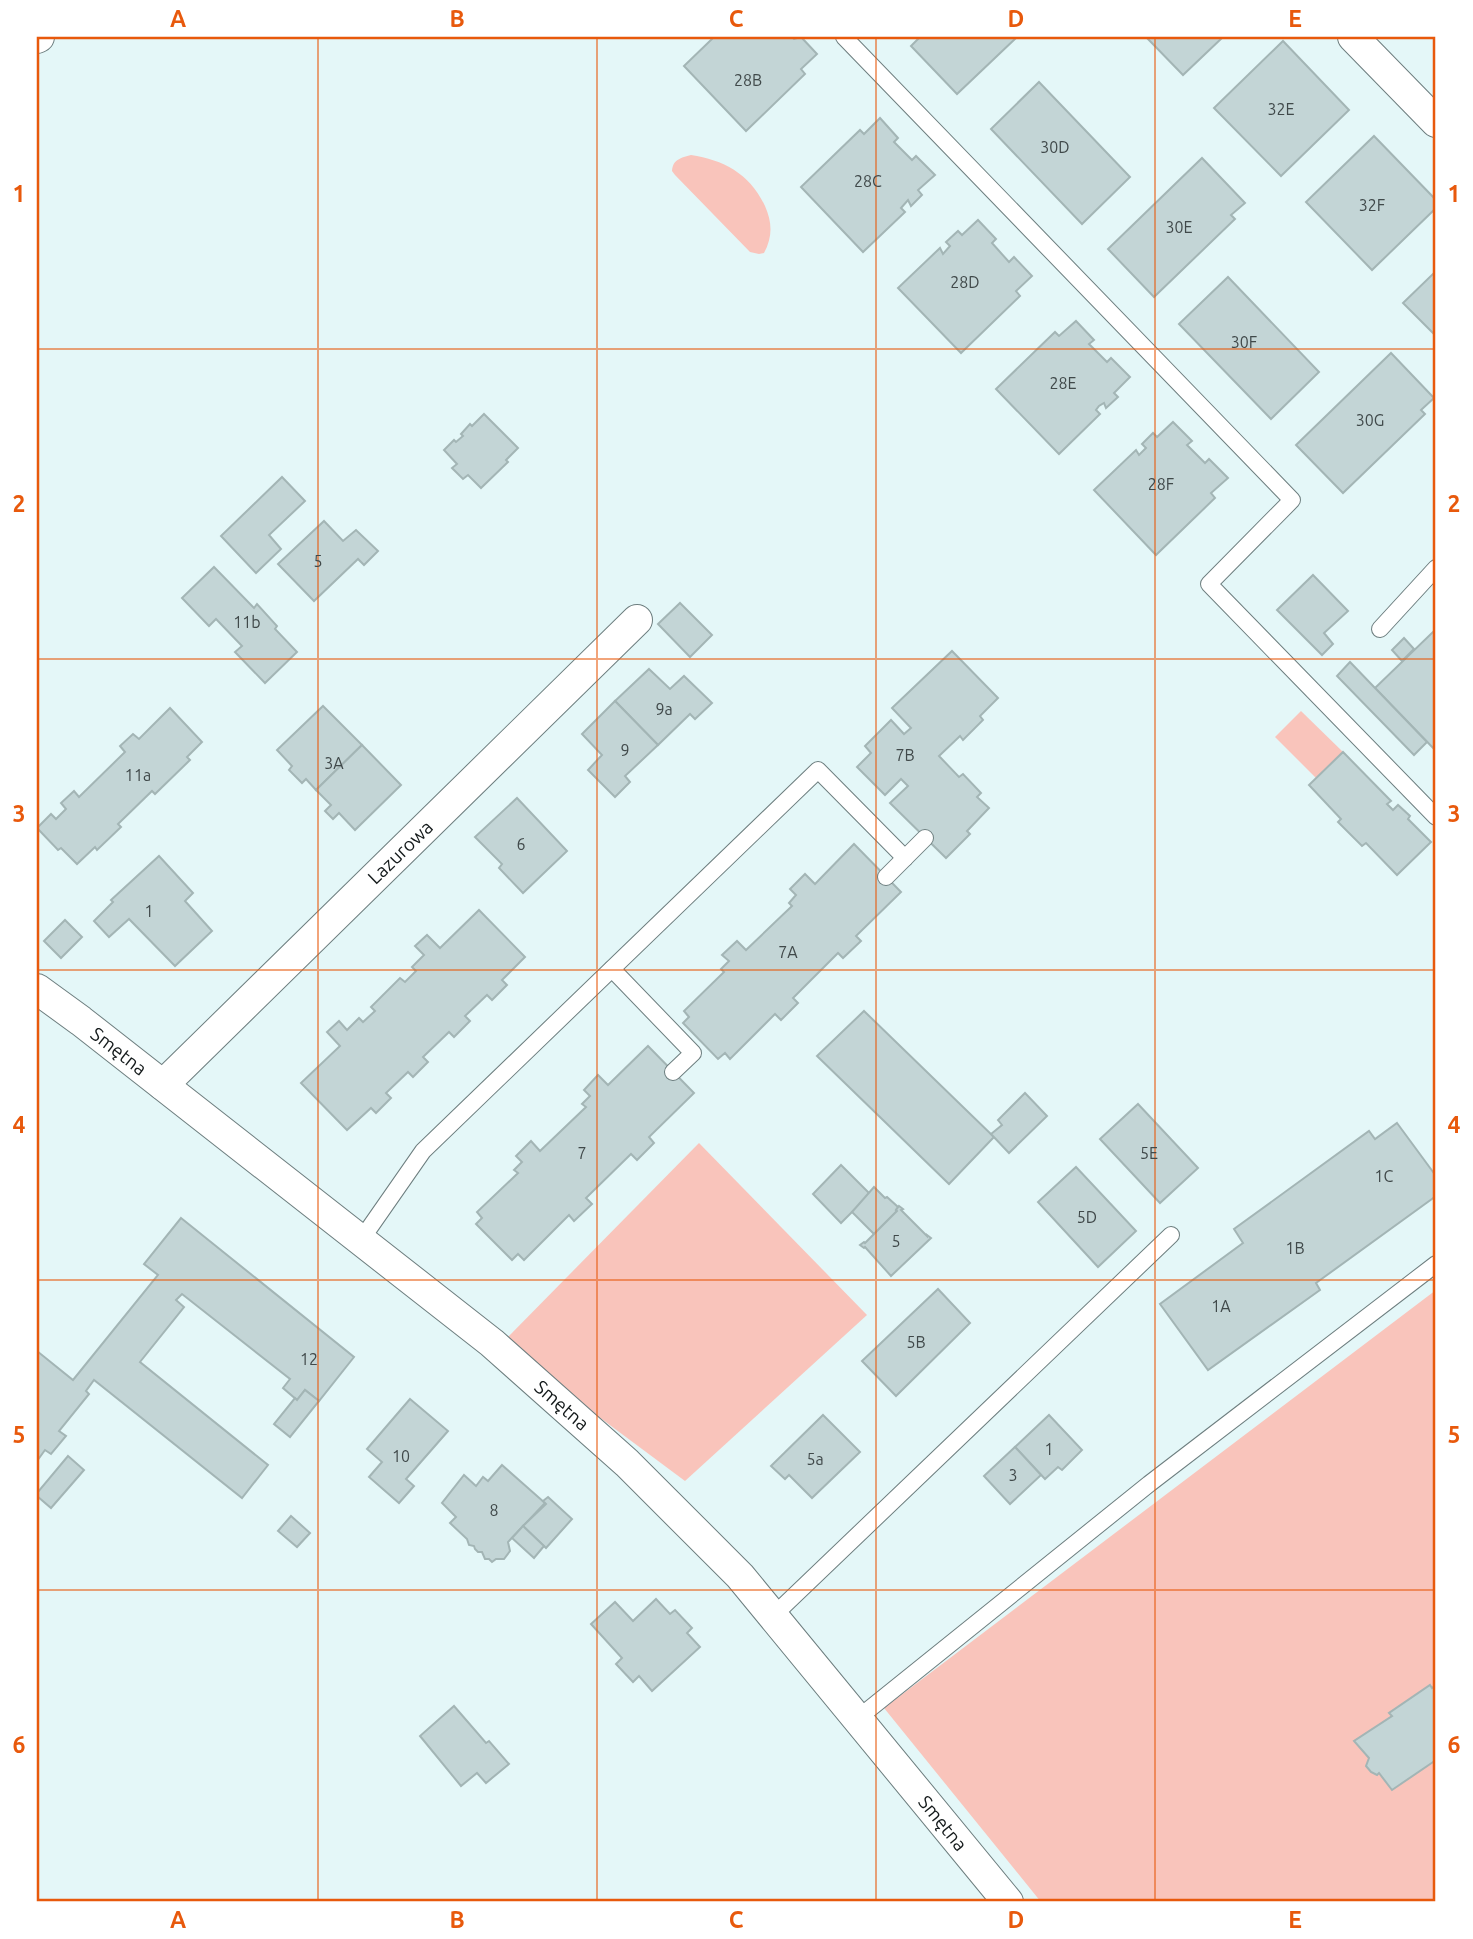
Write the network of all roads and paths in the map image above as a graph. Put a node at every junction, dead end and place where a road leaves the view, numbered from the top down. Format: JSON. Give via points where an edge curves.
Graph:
{"nodes":[{"id":1,"x":844,"y":37,"type":"edge"},
{"id":2,"x":1353,"y":37,"type":"edge"},
{"id":3,"x":1436,"y":122,"type":"edge"},
{"id":4,"x":1436,"y":568,"type":"edge"},
{"id":5,"x":637,"y":620,"type":"dead end"},
{"id":6,"x":1380,"y":629,"type":"dead end"},
{"id":7,"x":1436,"y":817,"type":"edge"},
{"id":8,"x":925,"y":838,"type":"dead end"},
{"id":9,"x":905,"y":858,"type":"junction"},
{"id":10,"x":886,"y":877,"type":"dead end"},
{"id":11,"x":612,"y":969,"type":"junction"},
{"id":12,"x":37,"y":989,"type":"edge"},
{"id":13,"x":673,"y":1072,"type":"dead end"},
{"id":14,"x":163,"y":1085,"type":"junction"},
{"id":15,"x":1171,"y":1235,"type":"dead end"},
{"id":16,"x":361,"y":1240,"type":"junction"},
{"id":17,"x":1436,"y":1264,"type":"edge"},
{"id":18,"x":773,"y":1616,"type":"junction"},
{"id":19,"x":857,"y":1719,"type":"junction"},
{"id":20,"x":1008,"y":1902,"type":"edge"}],
"edges":[{"from":1,"to":7,"type":"lane","via":[[1292,500],[1209,584]]},
{"from":2,"to":3,"type":"street"},
{"from":4,"to":6,"type":"lane"},
{"from":5,"to":14,"type":"street","name":"Lazurowa"},
{"from":8,"to":9,"type":"lane"},
{"from":9,"to":10,"type":"lane"},
{"from":9,"to":11,"type":"lane","via":[[818,770]]},
{"from":11,"to":13,"type":"lane","via":[[693,1053]]},
{"from":11,"to":16,"type":"lane","via":[[423,1151]]},
{"from":12,"to":14,"type":"street","name":"Smętna"},
{"from":14,"to":16,"type":"street","name":"Smętna"},
{"from":15,"to":18,"type":"lane"},
{"from":16,"to":18,"type":"street","name":"Smętna","via":[[492,1343],[628,1463],[740,1576]]},
{"from":17,"to":19,"type":"lane","via":[[1149,1484]]},
{"from":18,"to":19,"type":"street","name":"Smętna"},
{"from":19,"to":20,"type":"street","name":"Smętna"}]}
